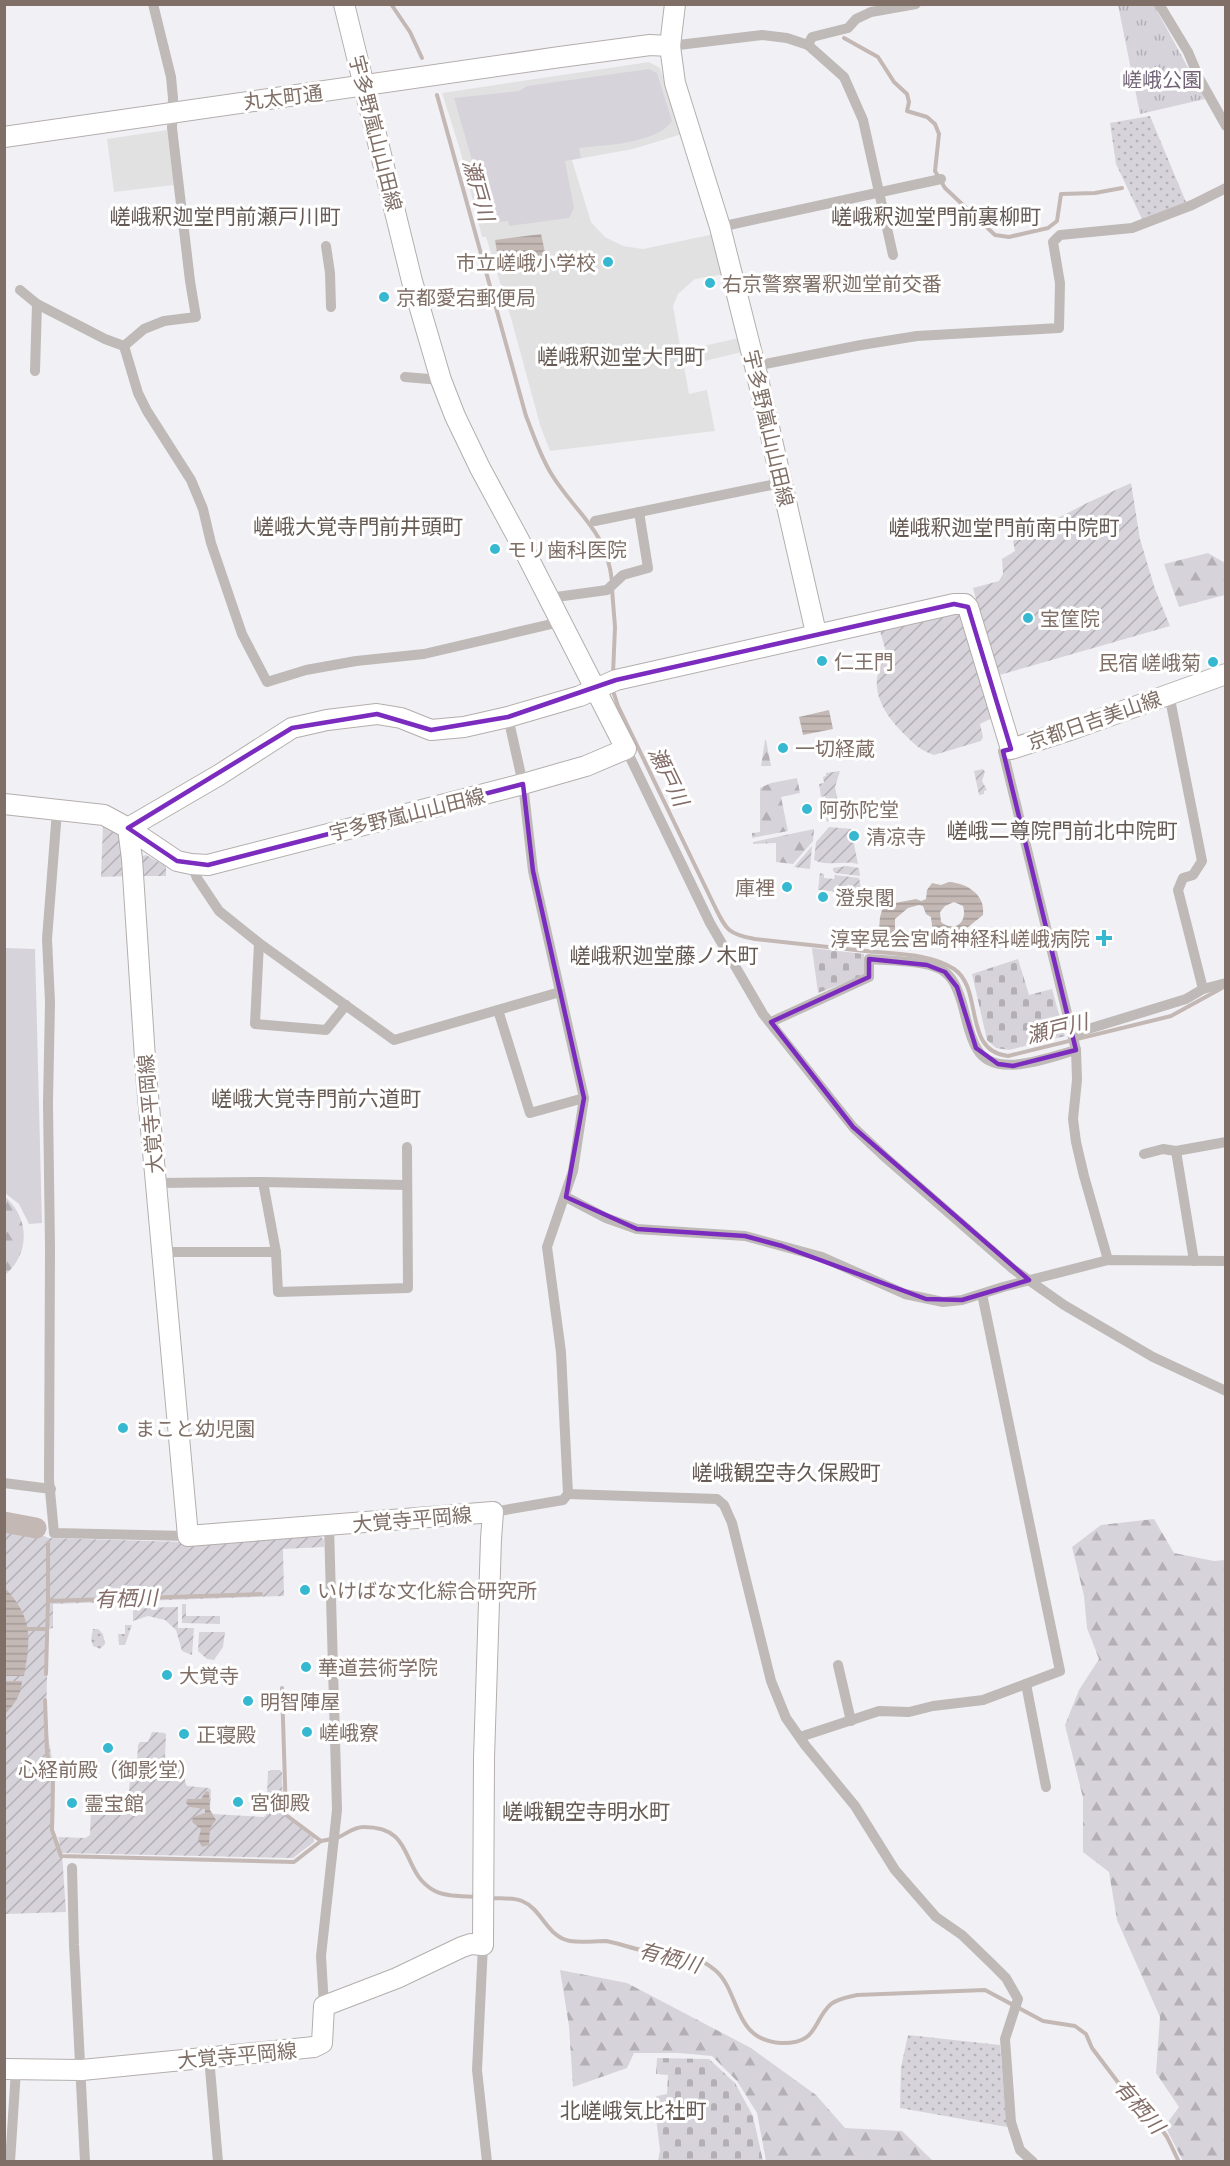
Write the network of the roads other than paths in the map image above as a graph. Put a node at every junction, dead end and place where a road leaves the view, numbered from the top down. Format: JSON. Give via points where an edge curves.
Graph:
{"nodes":[{"id":1,"x":153,"y":4,"type":"edge"},
{"id":2,"x":344,"y":4,"type":"edge"},
{"id":3,"x":675,"y":4,"type":"edge"},
{"id":4,"x":916,"y":4,"type":"edge"},
{"id":5,"x":1160,"y":4,"type":"edge"},
{"id":6,"x":808,"y":45,"type":"junction"},
{"id":7,"x":670,"y":46,"type":"junction"},
{"id":8,"x":364,"y":86,"type":"junction"},
{"id":9,"x":172,"y":112,"type":"junction"},
{"id":10,"x":1226,"y":126,"type":"edge"},
{"id":11,"x":4,"y":137,"type":"edge"},
{"id":12,"x":940,"y":179,"type":"dead end"},
{"id":13,"x":1226,"y":188,"type":"edge"},
{"id":14,"x":878,"y":193,"type":"junction"},
{"id":15,"x":720,"y":227,"type":"junction"},
{"id":16,"x":326,"y":246,"type":"dead end"},
{"id":17,"x":893,"y":255,"type":"dead end"},
{"id":18,"x":20,"y":290,"type":"dead end"},
{"id":19,"x":37,"y":304,"type":"junction"},
{"id":20,"x":331,"y":307,"type":"dead end"},
{"id":21,"x":124,"y":346,"type":"junction"},
{"id":22,"x":755,"y":366,"type":"junction"},
{"id":23,"x":35,"y":371,"type":"dead end"},
{"id":24,"x":405,"y":377,"type":"dead end"},
{"id":25,"x":441,"y":380,"type":"junction"},
{"id":26,"x":781,"y":483,"type":"junction"},
{"id":27,"x":639,"y":512,"type":"junction"},
{"id":28,"x":595,"y":521,"type":"dead end"},
{"id":29,"x":549,"y":598,"type":"junction"},
{"id":30,"x":561,"y":622,"type":"junction"},
{"id":31,"x":816,"y":633,"type":"junction"},
{"id":32,"x":1226,"y":674,"type":"edge"},
{"id":33,"x":606,"y":684,"type":"junction"},
{"id":34,"x":1169,"y":694,"type":"junction"},
{"id":35,"x":508,"y":717,"type":"junction"},
{"id":36,"x":626,"y":749,"type":"junction"},
{"id":37,"x":1011,"y":749,"type":"junction"},
{"id":38,"x":523,"y":784,"type":"junction"},
{"id":39,"x":4,"y":804,"type":"edge"},
{"id":40,"x":57,"y":811,"type":"junction"},
{"id":41,"x":128,"y":828,"type":"junction"},
{"id":42,"x":191,"y":864,"type":"junction"},
{"id":43,"x":259,"y":943,"type":"junction"},
{"id":44,"x":1226,"y":983,"type":"edge"},
{"id":45,"x":1203,"y":989,"type":"junction"},
{"id":46,"x":560,"y":992,"type":"junction"},
{"id":47,"x":346,"y":1005,"type":"junction"},
{"id":48,"x":498,"y":1010,"type":"junction"},
{"id":49,"x":771,"y":1022,"type":"junction"},
{"id":50,"x":1074,"y":1041,"type":"junction"},
{"id":51,"x":584,"y":1098,"type":"junction"},
{"id":52,"x":1226,"y":1142,"type":"edge"},
{"id":53,"x":407,"y":1148,"type":"dead end"},
{"id":54,"x":1176,"y":1150,"type":"junction"},
{"id":55,"x":1144,"y":1154,"type":"dead end"},
{"id":56,"x":263,"y":1182,"type":"junction"},
{"id":57,"x":156,"y":1183,"type":"junction"},
{"id":58,"x":406,"y":1185,"type":"junction"},
{"id":59,"x":566,"y":1197,"type":"junction"},
{"id":60,"x":162,"y":1252,"type":"junction"},
{"id":61,"x":276,"y":1252,"type":"junction"},
{"id":62,"x":1108,"y":1260,"type":"junction"},
{"id":63,"x":1194,"y":1261,"type":"junction"},
{"id":64,"x":1226,"y":1261,"type":"edge"},
{"id":65,"x":1029,"y":1280,"type":"junction"},
{"id":66,"x":982,"y":1294,"type":"junction"},
{"id":67,"x":1226,"y":1390,"type":"edge"},
{"id":68,"x":4,"y":1484,"type":"edge"},
{"id":69,"x":51,"y":1489,"type":"junction"},
{"id":70,"x":568,"y":1494,"type":"junction"},
{"id":71,"x":494,"y":1512,"type":"junction"},
{"id":72,"x":328,"y":1526,"type":"junction"},
{"id":73,"x":188,"y":1536,"type":"junction"},
{"id":74,"x":838,"y":1665,"type":"dead end"},
{"id":75,"x":1026,"y":1684,"type":"junction"},
{"id":76,"x":851,"y":1721,"type":"junction"},
{"id":77,"x":800,"y":1737,"type":"junction"},
{"id":78,"x":1046,"y":1787,"type":"dead end"},
{"id":79,"x":72,"y":1868,"type":"dead end"},
{"id":80,"x":483,"y":1945,"type":"junction"},
{"id":81,"x":324,"y":2006,"type":"junction"},
{"id":82,"x":209,"y":2057,"type":"junction"},
{"id":83,"x":10,"y":2070,"type":"edge"},
{"id":84,"x":82,"y":2070,"type":"junction"},
{"id":85,"x":10,"y":2162,"type":"edge"},
{"id":86,"x":86,"y":2162,"type":"edge"},
{"id":87,"x":218,"y":2162,"type":"edge"},
{"id":88,"x":487,"y":2162,"type":"edge"},
{"id":89,"x":1033,"y":2162,"type":"edge"}],
"edges":[{"from":1,"to":9,"type":"street","via":[[171,76]]},
{"from":2,"to":8,"type":"main road","name":"宇多野嵐山山田線"},
{"from":3,"to":7,"type":"main road","name":"宇多野嵐山山田線"},
{"from":4,"to":6,"type":"street","via":[[871,12],[848,28],[812,37]]},
{"from":5,"to":10,"type":"street"},
{"from":6,"to":7,"type":"street","via":[[762,35]]},
{"from":6,"to":14,"type":"street","via":[[844,77],[863,120]]},
{"from":7,"to":8,"type":"main road","name":"丸太町通","via":[[616,49]]},
{"from":7,"to":15,"type":"main road","name":"宇多野嵐山山田線","via":[[675,83]]},
{"from":8,"to":9,"type":"main road","name":"丸太町通"},
{"from":8,"to":25,"type":"main road","name":"宇多野嵐山山田線"},
{"from":9,"to":11,"type":"main road","name":"丸太町通"},
{"from":9,"to":21,"type":"street","via":[[196,317],[164,321],[144,329]]},
{"from":12,"to":14,"type":"street"},
{"from":13,"to":22,"type":"street","via":[[1132,228],[1060,235],[1053,242],[1060,283],[1059,328],[917,336]]},
{"from":14,"to":15,"type":"street"},
{"from":14,"to":17,"type":"street"},
{"from":15,"to":22,"type":"main road","name":"宇多野嵐山山田線"},
{"from":16,"to":20,"type":"street"},
{"from":18,"to":19,"type":"street"},
{"from":19,"to":21,"type":"street"},
{"from":19,"to":23,"type":"street"},
{"from":21,"to":30,"type":"street","via":[[138,393],[203,509],[242,634],[267,681],[356,661],[424,654]]},
{"from":22,"to":26,"type":"main road","name":"宇多野嵐山山田線"},
{"from":24,"to":25,"type":"street"},
{"from":25,"to":29,"type":"main road","name":"宇多野嵐山山田線","via":[[480,468]]},
{"from":26,"to":27,"type":"street"},
{"from":26,"to":31,"type":"main road","name":"宇多野嵐山山田線"},
{"from":27,"to":28,"type":"street"},
{"from":27,"to":29,"type":"street","via":[[648,568],[623,574],[608,590]]},
{"from":29,"to":30,"type":"main road","name":"宇多野嵐山山田線"},
{"from":30,"to":33,"type":"main road","name":"宇多野嵐山山田線"},
{"from":31,"to":33,"type":"main road"},
{"from":31,"to":37,"type":"main road","name":"京都日吉美山線","via":[[954,603],[965,604]]},
{"from":32,"to":34,"type":"main road","name":"京都日吉美山線"},
{"from":33,"to":35,"type":"main road","via":[[580,696]]},
{"from":33,"to":36,"type":"main road","name":"宇多野嵐山山田線"},
{"from":34,"to":37,"type":"main road","name":"京都日吉美山線"},
{"from":34,"to":45,"type":"street","via":[[1202,861],[1193,875],[1183,878],[1178,890]]},
{"from":35,"to":38,"type":"street"},
{"from":35,"to":41,"type":"main road","via":[[431,730],[377,714],[292,728]]},
{"from":36,"to":38,"type":"main road","name":"宇多野嵐山山田線","via":[[586,766]]},
{"from":36,"to":49,"type":"street","via":[[710,923]]},
{"from":37,"to":50,"type":"street","via":[[1003,751]]},
{"from":38,"to":42,"type":"main road","name":"宇多野嵐山山田線","via":[[223,862]]},
{"from":38,"to":46,"type":"street","via":[[533,871]]},
{"from":39,"to":40,"type":"main road","name":"宇多野嵐山山田線"},
{"from":40,"to":41,"type":"main road","name":"宇多野嵐山山田線","via":[[104,815]]},
{"from":40,"to":69,"type":"street","via":[[47,939]]},
{"from":41,"to":42,"type":"main road","name":"宇多野嵐山山田線","via":[[166,855]]},
{"from":41,"to":57,"type":"main road","name":"大覚寺平岡線"},
{"from":42,"to":43,"type":"street","via":[[219,911]]},
{"from":43,"to":47,"type":"street"},
{"from":43,"to":47,"type":"street","via":[[255,1024],[326,1030]]},
{"from":44,"to":45,"type":"street"},
{"from":45,"to":50,"type":"street"},
{"from":46,"to":48,"type":"street"},
{"from":46,"to":51,"type":"street"},
{"from":47,"to":48,"type":"street","via":[[394,1040]]},
{"from":48,"to":51,"type":"street","via":[[530,1113]]},
{"from":49,"to":50,"type":"street","via":[[869,977],[869,959],[927,965],[945,972],[957,987],[976,1048],[998,1064],[1014,1066]]},
{"from":49,"to":65,"type":"street","via":[[853,1127]]},
{"from":50,"to":62,"type":"street","via":[[1076,1142]]},
{"from":51,"to":59,"type":"street"},
{"from":52,"to":54,"type":"street"},
{"from":53,"to":58,"type":"street"},
{"from":54,"to":55,"type":"street"},
{"from":54,"to":63,"type":"street"},
{"from":56,"to":57,"type":"street"},
{"from":56,"to":58,"type":"street"},
{"from":56,"to":61,"type":"street"},
{"from":57,"to":60,"type":"main road","name":"大覚寺平岡線"},
{"from":58,"to":61,"type":"street","via":[[408,1288],[278,1292]]},
{"from":59,"to":66,"type":"street","via":[[637,1229],[745,1236],[822,1257],[905,1294],[943,1302]]},
{"from":59,"to":70,"type":"street","via":[[548,1247],[561,1352]]},
{"from":60,"to":61,"type":"street"},
{"from":60,"to":73,"type":"main road","name":"大覚寺平岡線"},
{"from":62,"to":63,"type":"street"},
{"from":62,"to":65,"type":"street"},
{"from":63,"to":64,"type":"street"},
{"from":65,"to":66,"type":"street"},
{"from":65,"to":67,"type":"street","via":[[1153,1357]]},
{"from":66,"to":75,"type":"street","via":[[1060,1671]]},
{"from":68,"to":69,"type":"street"},
{"from":69,"to":73,"type":"street","via":[[54,1533]]},
{"from":70,"to":71,"type":"street","via":[[563,1500]]},
{"from":70,"to":77,"type":"street","via":[[717,1499],[724,1504],[739,1548],[771,1681],[786,1718]]},
{"from":71,"to":72,"type":"main road","name":"大覚寺平岡線"},
{"from":71,"to":80,"type":"main road","name":"大覚寺平岡線","via":[[485,1723]]},
{"from":72,"to":73,"type":"main road","name":"大覚寺平岡線"},
{"from":72,"to":81,"type":"street","via":[[337,1810],[321,1956]]},
{"from":74,"to":76,"type":"street"},
{"from":75,"to":76,"type":"street","via":[[983,1700],[909,1712],[879,1711]]},
{"from":75,"to":78,"type":"street"},
{"from":76,"to":77,"type":"street"},
{"from":77,"to":89,"type":"street","via":[[855,1806],[895,1870],[936,1917],[962,1935],[1006,1978],[1018,1999],[1005,2039],[1011,2122],[1020,2150]]},
{"from":79,"to":84,"type":"street"},
{"from":80,"to":81,"type":"main road","via":[[462,1947]]},
{"from":80,"to":88,"type":"street","via":[[477,2070]]},
{"from":81,"to":82,"type":"main road","name":"大覚寺平岡線","via":[[322,2043],[314,2047]]},
{"from":82,"to":84,"type":"main road","name":"大覚寺平岡線"},
{"from":82,"to":87,"type":"street"},
{"from":83,"to":84,"type":"main road","name":"大覚寺平岡線"},
{"from":83,"to":85,"type":"street"},
{"from":84,"to":86,"type":"street"}]}
